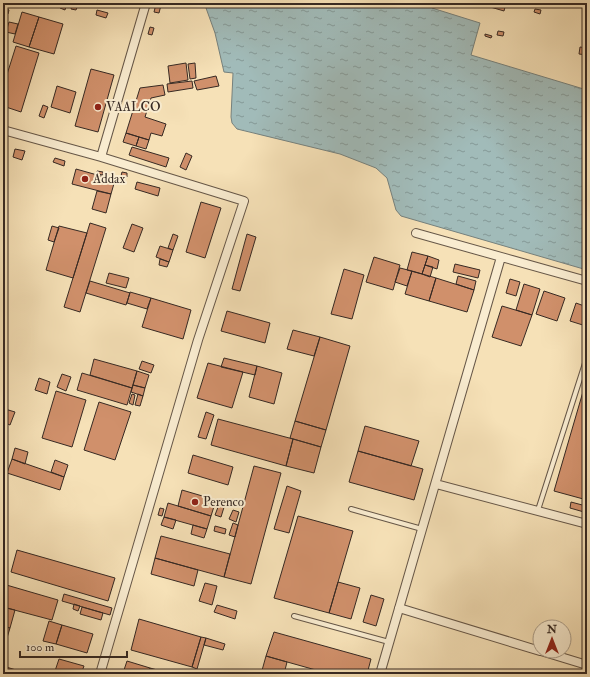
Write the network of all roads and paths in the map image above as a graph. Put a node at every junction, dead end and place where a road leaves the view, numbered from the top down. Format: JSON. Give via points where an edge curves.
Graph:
{"nodes":[{"id":1,"x":146,"y":3,"type":"edge"},
{"id":2,"x":3,"y":130,"type":"edge"},
{"id":3,"x":101,"y":157,"type":"junction"},
{"id":4,"x":416,"y":233,"type":"dead end"},
{"id":5,"x":500,"y":256,"type":"junction"},
{"id":6,"x":587,"y":281,"type":"edge"},
{"id":7,"x":587,"y":356,"type":"edge"},
{"id":8,"x":436,"y":484,"type":"junction"},
{"id":9,"x":352,"y":509,"type":"dead end"},
{"id":10,"x":538,"y":510,"type":"junction"},
{"id":11,"x":587,"y":524,"type":"edge"},
{"id":12,"x":422,"y":528,"type":"junction"},
{"id":13,"x":399,"y":608,"type":"junction"},
{"id":14,"x":294,"y":616,"type":"dead end"},
{"id":15,"x":389,"y":642,"type":"junction"},
{"id":16,"x":532,"y":649,"type":"edge"},
{"id":17,"x":567,"y":659,"type":"edge"},
{"id":18,"x":587,"y":665,"type":"edge"},
{"id":19,"x":100,"y":674,"type":"edge"},
{"id":20,"x":380,"y":674,"type":"edge"}],
"edges":[{"from":1,"to":3,"type":"street"},
{"from":2,"to":3,"type":"street"},
{"from":3,"to":19,"type":"street","via":[[244,201],[198,340]]},
{"from":4,"to":5,"type":"street"},
{"from":5,"to":6,"type":"street"},
{"from":5,"to":8,"type":"street"},
{"from":7,"to":10,"type":"lane"},
{"from":8,"to":10,"type":"street"},
{"from":8,"to":12,"type":"street"},
{"from":9,"to":12,"type":"lane"},
{"from":10,"to":11,"type":"street"},
{"from":12,"to":13,"type":"street"},
{"from":13,"to":15,"type":"street"},
{"from":13,"to":16,"type":"street"},
{"from":14,"to":15,"type":"lane"},
{"from":15,"to":20,"type":"street"},
{"from":17,"to":18,"type":"street"}]}
